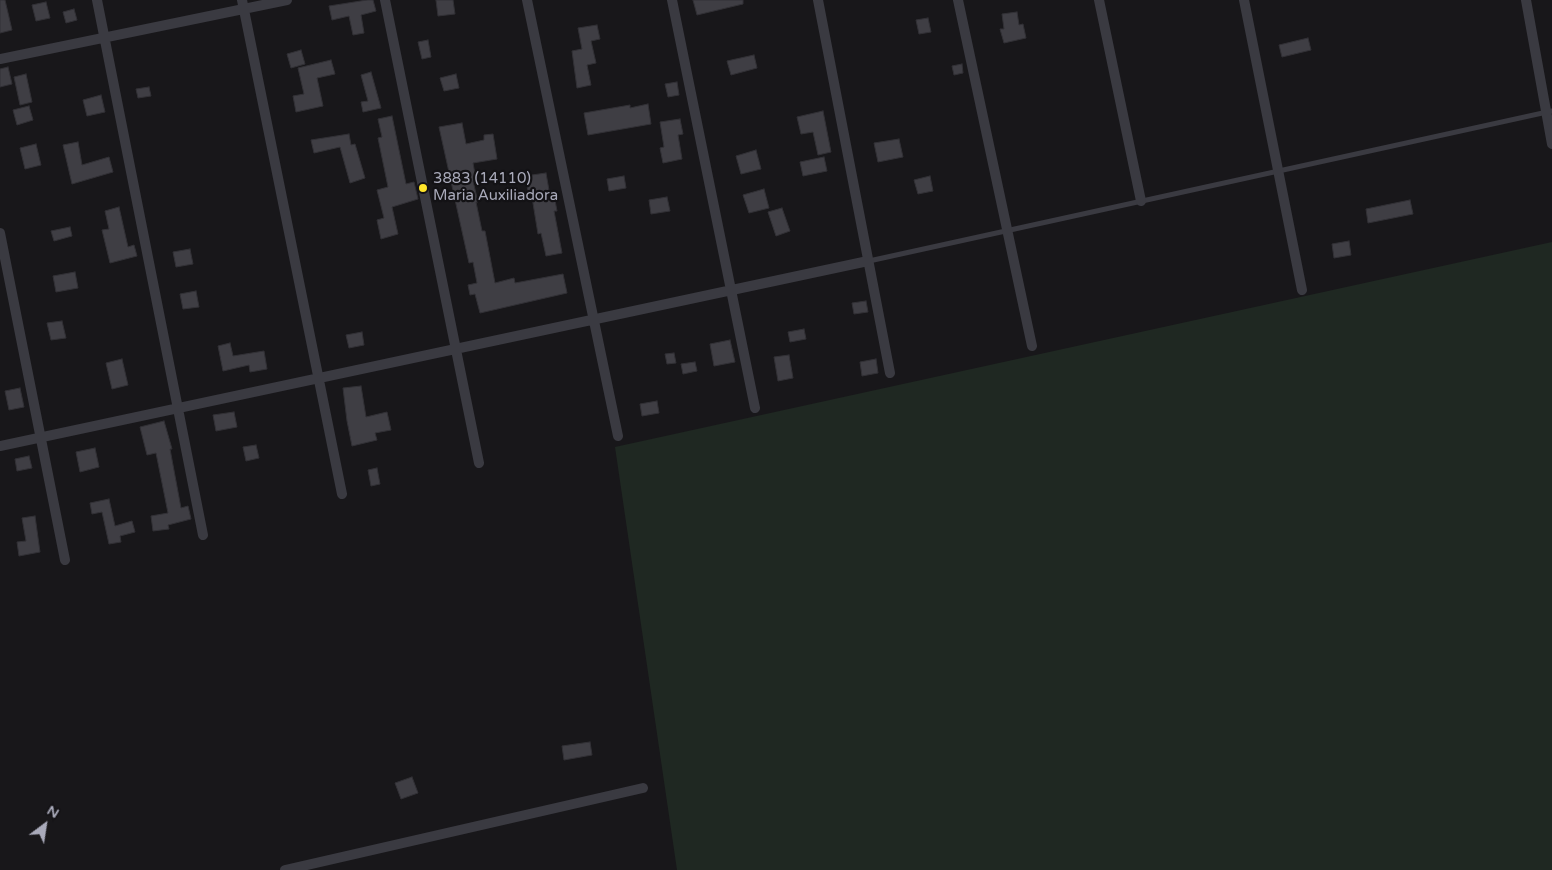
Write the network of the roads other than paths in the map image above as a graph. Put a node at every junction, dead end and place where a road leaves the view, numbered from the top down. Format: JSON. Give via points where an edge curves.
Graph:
{"nodes":[{"id":1,"x":96,"y":0,"type":"edge"},
{"id":2,"x":287,"y":0,"type":"edge"},
{"id":3,"x":385,"y":0,"type":"edge"},
{"id":4,"x":527,"y":0,"type":"edge"},
{"id":5,"x":672,"y":0,"type":"edge"},
{"id":6,"x":818,"y":0,"type":"edge"},
{"id":7,"x":958,"y":0,"type":"edge"},
{"id":8,"x":1099,"y":0,"type":"edge"},
{"id":9,"x":1244,"y":0,"type":"edge"},
{"id":10,"x":1526,"y":0,"type":"edge"},
{"id":11,"x":243,"y":4,"type":"edge"},
{"id":12,"x":104,"y":38,"type":"junction"},
{"id":13,"x":0,"y":59,"type":"edge"},
{"id":14,"x":1549,"y":112,"type":"edge"},
{"id":15,"x":1552,"y":144,"type":"edge"},
{"id":16,"x":1279,"y":171,"type":"junction"},
{"id":17,"x":1141,"y":201,"type":"junction"},
{"id":18,"x":1007,"y":231,"type":"junction"},
{"id":19,"x":0,"y":233,"type":"edge"},
{"id":20,"x":868,"y":261,"type":"junction"},
{"id":21,"x":731,"y":290,"type":"junction"},
{"id":22,"x":1302,"y":290,"type":"dead end"},
{"id":23,"x":593,"y":320,"type":"junction"},
{"id":24,"x":1032,"y":346,"type":"dead end"},
{"id":25,"x":455,"y":349,"type":"junction"},
{"id":26,"x":890,"y":373,"type":"dead end"},
{"id":27,"x":318,"y":378,"type":"junction"},
{"id":28,"x":178,"y":408,"type":"junction"},
{"id":29,"x":755,"y":408,"type":"dead end"},
{"id":30,"x":618,"y":436,"type":"dead end"},
{"id":31,"x":41,"y":437,"type":"junction"},
{"id":32,"x":0,"y":446,"type":"edge"},
{"id":33,"x":479,"y":463,"type":"dead end"},
{"id":34,"x":342,"y":494,"type":"dead end"},
{"id":35,"x":203,"y":535,"type":"dead end"},
{"id":36,"x":65,"y":560,"type":"dead end"},
{"id":37,"x":643,"y":788,"type":"dead end"},
{"id":38,"x":285,"y":870,"type":"edge"}],
"edges":[{"from":1,"to":12,"type":"street"},
{"from":2,"to":11,"type":"street"},
{"from":3,"to":25,"type":"street"},
{"from":4,"to":23,"type":"street"},
{"from":5,"to":21,"type":"street"},
{"from":6,"to":20,"type":"street"},
{"from":7,"to":18,"type":"street"},
{"from":8,"to":17,"type":"street"},
{"from":9,"to":16,"type":"street"},
{"from":10,"to":14,"type":"street"},
{"from":11,"to":12,"type":"street"},
{"from":11,"to":27,"type":"street"},
{"from":12,"to":13,"type":"street"},
{"from":12,"to":28,"type":"street"},
{"from":14,"to":15,"type":"street"},
{"from":14,"to":16,"type":"lane"},
{"from":16,"to":17,"type":"lane"},
{"from":16,"to":22,"type":"street"},
{"from":17,"to":18,"type":"lane"},
{"from":18,"to":20,"type":"lane"},
{"from":18,"to":24,"type":"street"},
{"from":19,"to":31,"type":"street"},
{"from":20,"to":21,"type":"street"},
{"from":20,"to":26,"type":"street"},
{"from":21,"to":23,"type":"street"},
{"from":21,"to":29,"type":"street"},
{"from":23,"to":25,"type":"street"},
{"from":23,"to":30,"type":"street"},
{"from":25,"to":27,"type":"street"},
{"from":25,"to":33,"type":"street"},
{"from":27,"to":28,"type":"street"},
{"from":27,"to":34,"type":"street"},
{"from":28,"to":31,"type":"street"},
{"from":28,"to":35,"type":"street"},
{"from":31,"to":32,"type":"street"},
{"from":31,"to":36,"type":"street"},
{"from":37,"to":38,"type":"street"}]}
